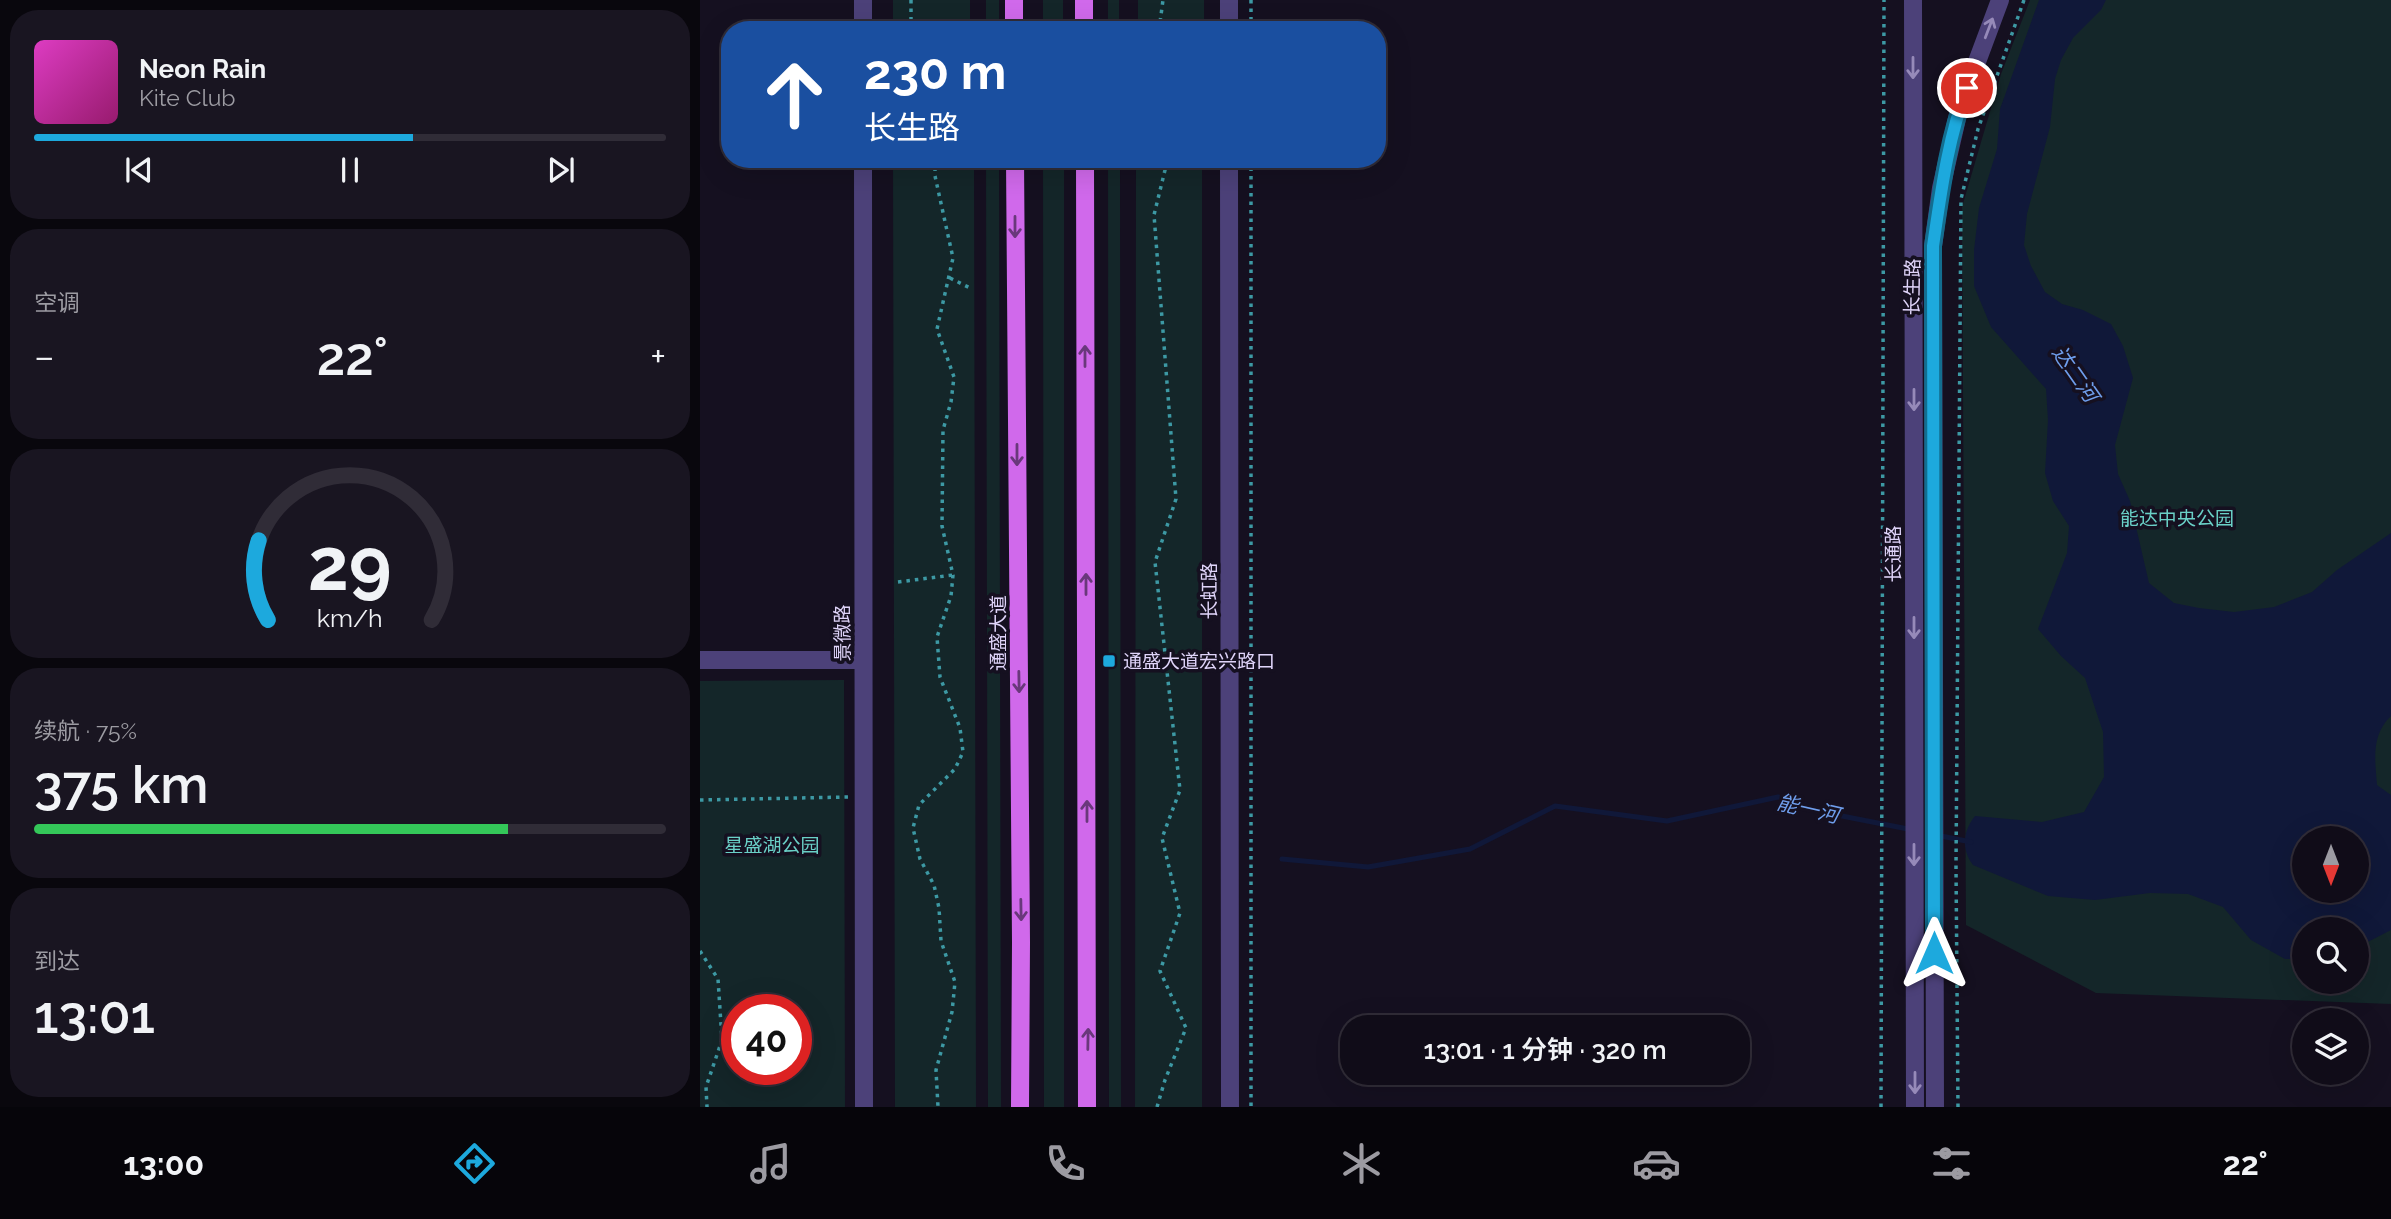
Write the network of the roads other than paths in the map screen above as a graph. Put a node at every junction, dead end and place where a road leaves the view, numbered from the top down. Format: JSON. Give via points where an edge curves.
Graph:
{"nodes":[{"id":1,"x":863,"y":0,"type":"edge"},
{"id":2,"x":1014,"y":0,"type":"edge"},
{"id":3,"x":1084,"y":0,"type":"edge"},
{"id":4,"x":1229,"y":0,"type":"edge"},
{"id":5,"x":1913,"y":0,"type":"edge"},
{"id":6,"x":2000,"y":0,"type":"edge"},
{"id":7,"x":863,"y":21,"type":"edge"},
{"id":8,"x":1014,"y":21,"type":"edge"},
{"id":9,"x":1084,"y":21,"type":"edge"},
{"id":10,"x":1229,"y":21,"type":"edge"},
{"id":11,"x":863,"y":168,"type":"edge"},
{"id":12,"x":1015,"y":168,"type":"edge"},
{"id":13,"x":1085,"y":168,"type":"edge"},
{"id":14,"x":1229,"y":168,"type":"edge"},
{"id":15,"x":1933,"y":333,"type":"joint"},
{"id":16,"x":700,"y":660,"type":"edge"},
{"id":17,"x":863,"y":660,"type":"junction"},
{"id":18,"x":864,"y":1107,"type":"edge"},
{"id":19,"x":1020,"y":1107,"type":"edge"},
{"id":20,"x":1087,"y":1107,"type":"edge"},
{"id":21,"x":1230,"y":1107,"type":"edge"},
{"id":22,"x":1914,"y":1107,"type":"edge"},
{"id":23,"x":1935,"y":1107,"type":"edge"}],
"edges":[{"from":1,"to":7,"type":"street"},
{"from":2,"to":8,"type":"main road"},
{"from":3,"to":9,"type":"main road"},
{"from":4,"to":10,"type":"street"},
{"from":5,"to":22,"type":"street","name":"长通路","one_way":true},
{"from":15,"to":6,"type":"street","name":"长生路","one_way":true,"via":[[1933,246],[1941,188],[1959,110]]},
{"from":11,"to":17,"type":"street","name":"景微路"},
{"from":12,"to":19,"type":"main road","name":"通盛大道","one_way":true},
{"from":20,"to":13,"type":"main road","one_way":true},
{"from":14,"to":21,"type":"street","name":"长虹路"},
{"from":15,"to":23,"type":"street","name":"长通路"},
{"from":16,"to":17,"type":"street"},
{"from":17,"to":18,"type":"street","name":"景微路"}]}
